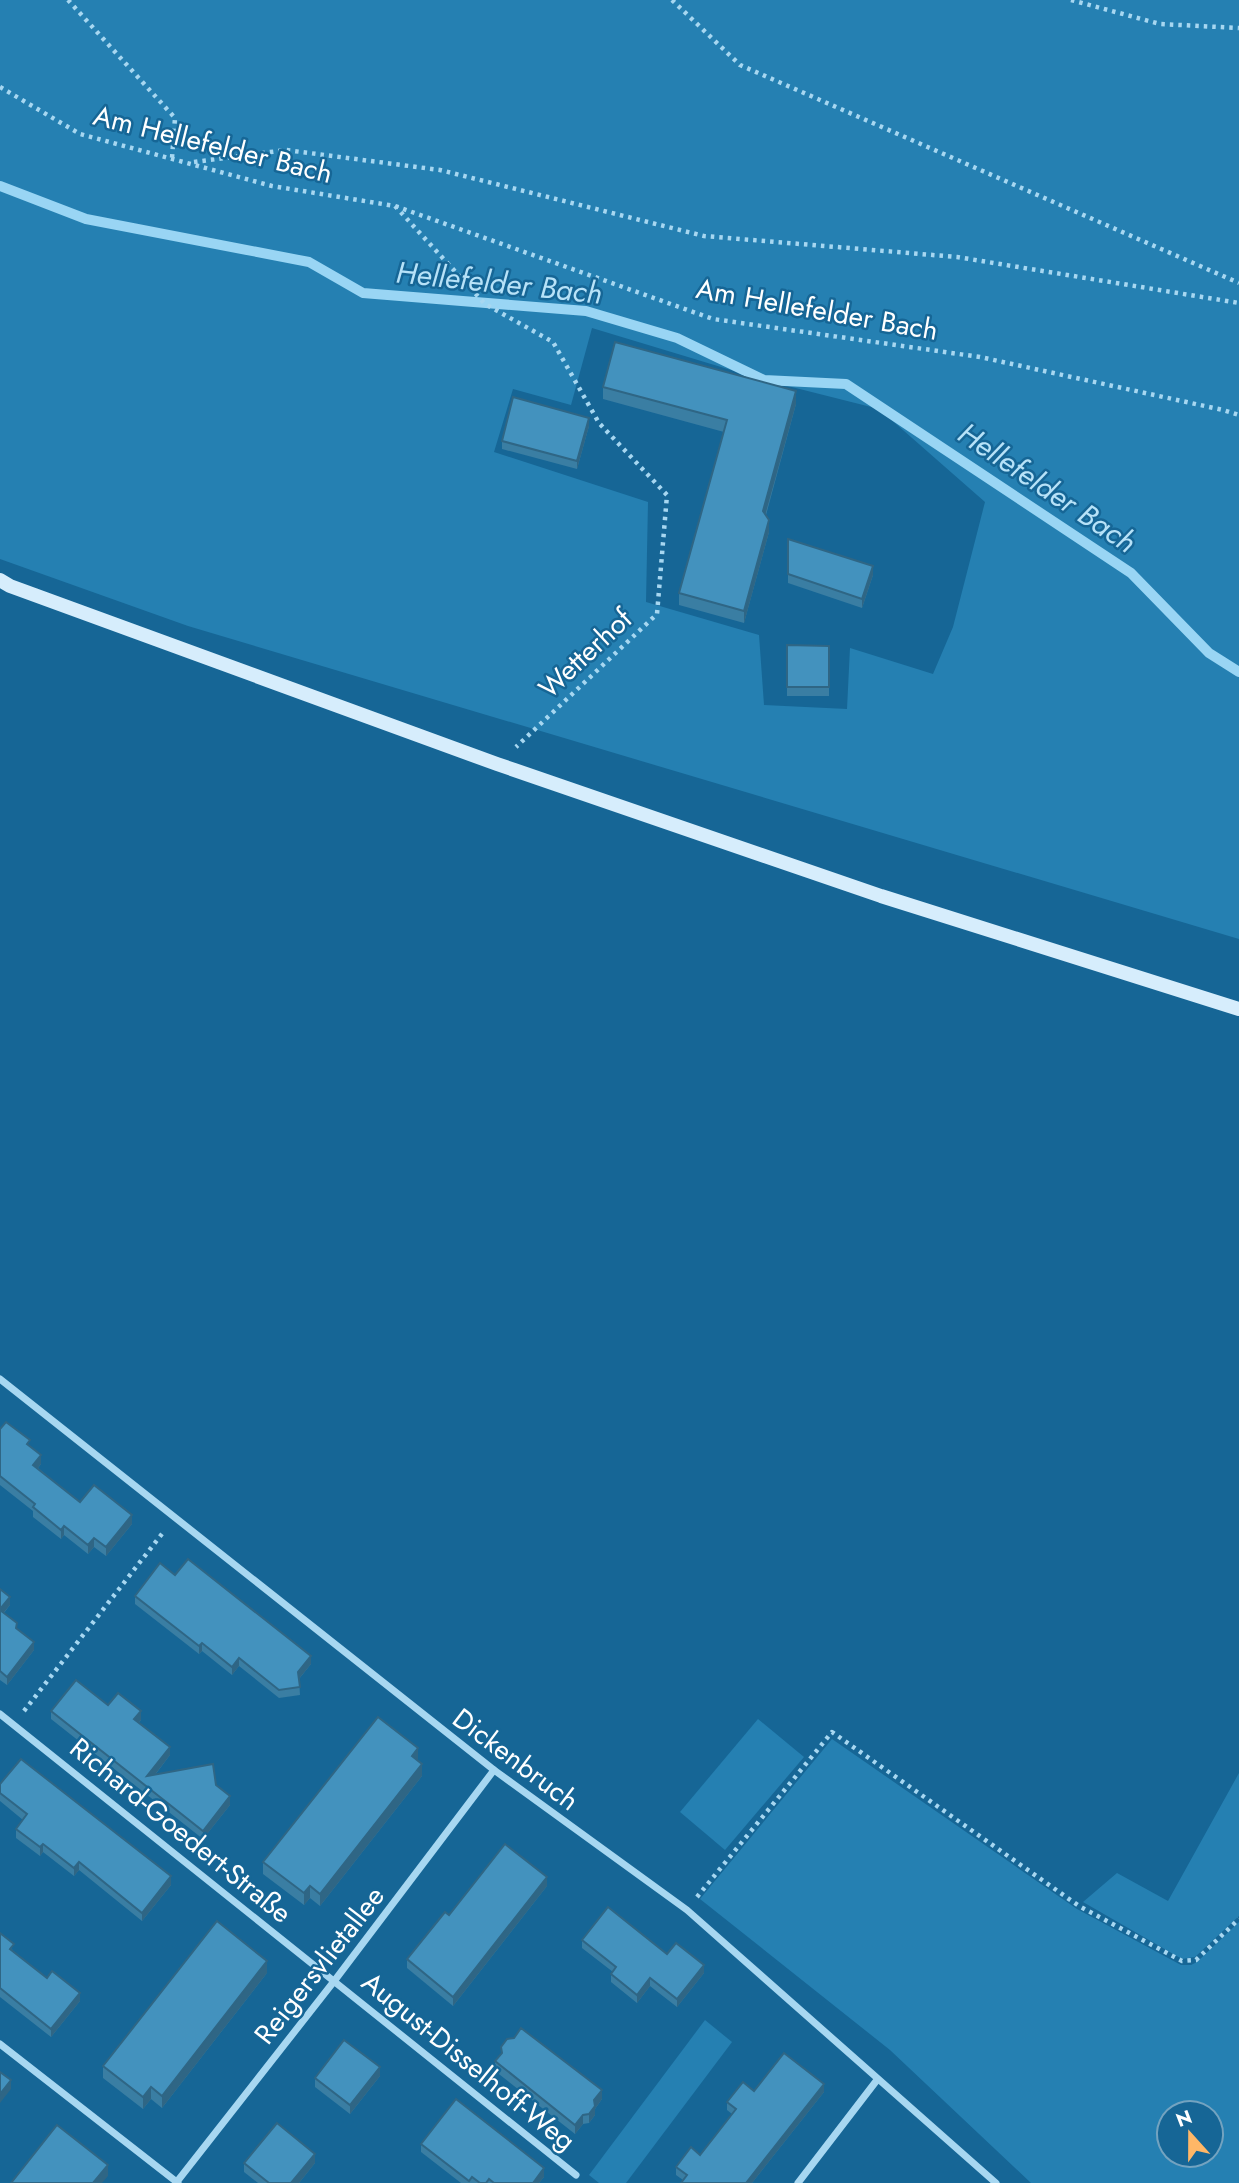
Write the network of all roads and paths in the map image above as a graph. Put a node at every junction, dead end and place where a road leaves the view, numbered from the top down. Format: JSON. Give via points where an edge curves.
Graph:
{"nodes":[{"id":1,"x":68,"y":0,"type":"edge"},
{"id":2,"x":672,"y":0,"type":"edge"},
{"id":3,"x":1071,"y":0,"type":"edge"},
{"id":4,"x":1239,"y":28,"type":"edge"},
{"id":5,"x":0,"y":87,"type":"edge"},
{"id":6,"x":172,"y":158,"type":"junction"},
{"id":7,"x":189,"y":163,"type":"junction"},
{"id":8,"x":395,"y":206,"type":"junction"},
{"id":9,"x":1239,"y":283,"type":"edge"},
{"id":10,"x":1239,"y":303,"type":"edge"},
{"id":11,"x":1239,"y":415,"type":"edge"},
{"id":12,"x":0,"y":580,"type":"edge"},
{"id":13,"x":497,"y":764,"type":"junction"},
{"id":14,"x":1239,"y":1009,"type":"edge"},
{"id":15,"x":0,"y":1379,"type":"edge"},
{"id":16,"x":174,"y":1518,"type":"junction"},
{"id":17,"x":0,"y":1714,"type":"edge"},
{"id":18,"x":14,"y":1724,"type":"junction"},
{"id":19,"x":494,"y":1770,"type":"junction"},
{"id":20,"x":687,"y":1910,"type":"junction"},
{"id":21,"x":1239,"y":1919,"type":"edge"},
{"id":22,"x":335,"y":1980,"type":"junction"},
{"id":23,"x":0,"y":2044,"type":"edge"},
{"id":24,"x":877,"y":2080,"type":"junction"},
{"id":25,"x":576,"y":2175,"type":"dead end"},
{"id":26,"x":177,"y":2183,"type":"edge"},
{"id":27,"x":798,"y":2183,"type":"edge"},
{"id":28,"x":996,"y":2183,"type":"edge"}],
"edges":[{"from":1,"to":6,"type":"path","via":[[175,118]]},
{"from":2,"to":9,"type":"path","via":[[740,65]]},
{"from":3,"to":4,"type":"path","via":[[1160,24]]},
{"from":5,"to":6,"type":"path","name":"Am Hellefelder Bach","via":[[80,134]]},
{"from":6,"to":7,"type":"path","name":"Am Hellefelder Bach"},
{"from":7,"to":8,"type":"path","name":"Am Hellefelder Bach","via":[[272,186]]},
{"from":7,"to":10,"type":"path","via":[[286,150],[440,170],[704,236],[957,257]]},
{"from":8,"to":11,"type":"path","name":"Am Hellefelder Bach","via":[[713,319],[980,357]]},
{"from":8,"to":13,"type":"path","name":"Wetterhof","via":[[485,304],[553,342],[599,423],[667,495],[657,614]]},
{"from":12,"to":13,"type":"main road"},
{"from":13,"to":14,"type":"main road","via":[[881,897]]},
{"from":15,"to":16,"type":"street","name":"Dickenbruch"},
{"from":16,"to":18,"type":"path"},
{"from":16,"to":19,"type":"street","name":"Dickenbruch"},
{"from":17,"to":18,"type":"street","name":"Richard-Goedert-Straße"},
{"from":18,"to":22,"type":"street","name":"Richard-Goedert-Straße"},
{"from":19,"to":20,"type":"street","name":"Dickenbruch"},
{"from":19,"to":22,"type":"street","name":"Reigersvlietallee"},
{"from":20,"to":21,"type":"path","via":[[832,1732],[1079,1906],[1182,1961],[1196,1959]]},
{"from":20,"to":24,"type":"street","name":"Dickenbruch"},
{"from":22,"to":25,"type":"street","name":"August-Disselhoff-Weg"},
{"from":22,"to":26,"type":"street","name":"Reigersvlietallee"},
{"from":23,"to":26,"type":"street"},
{"from":24,"to":27,"type":"street"},
{"from":24,"to":28,"type":"street","name":"Dickenbruch"}]}
